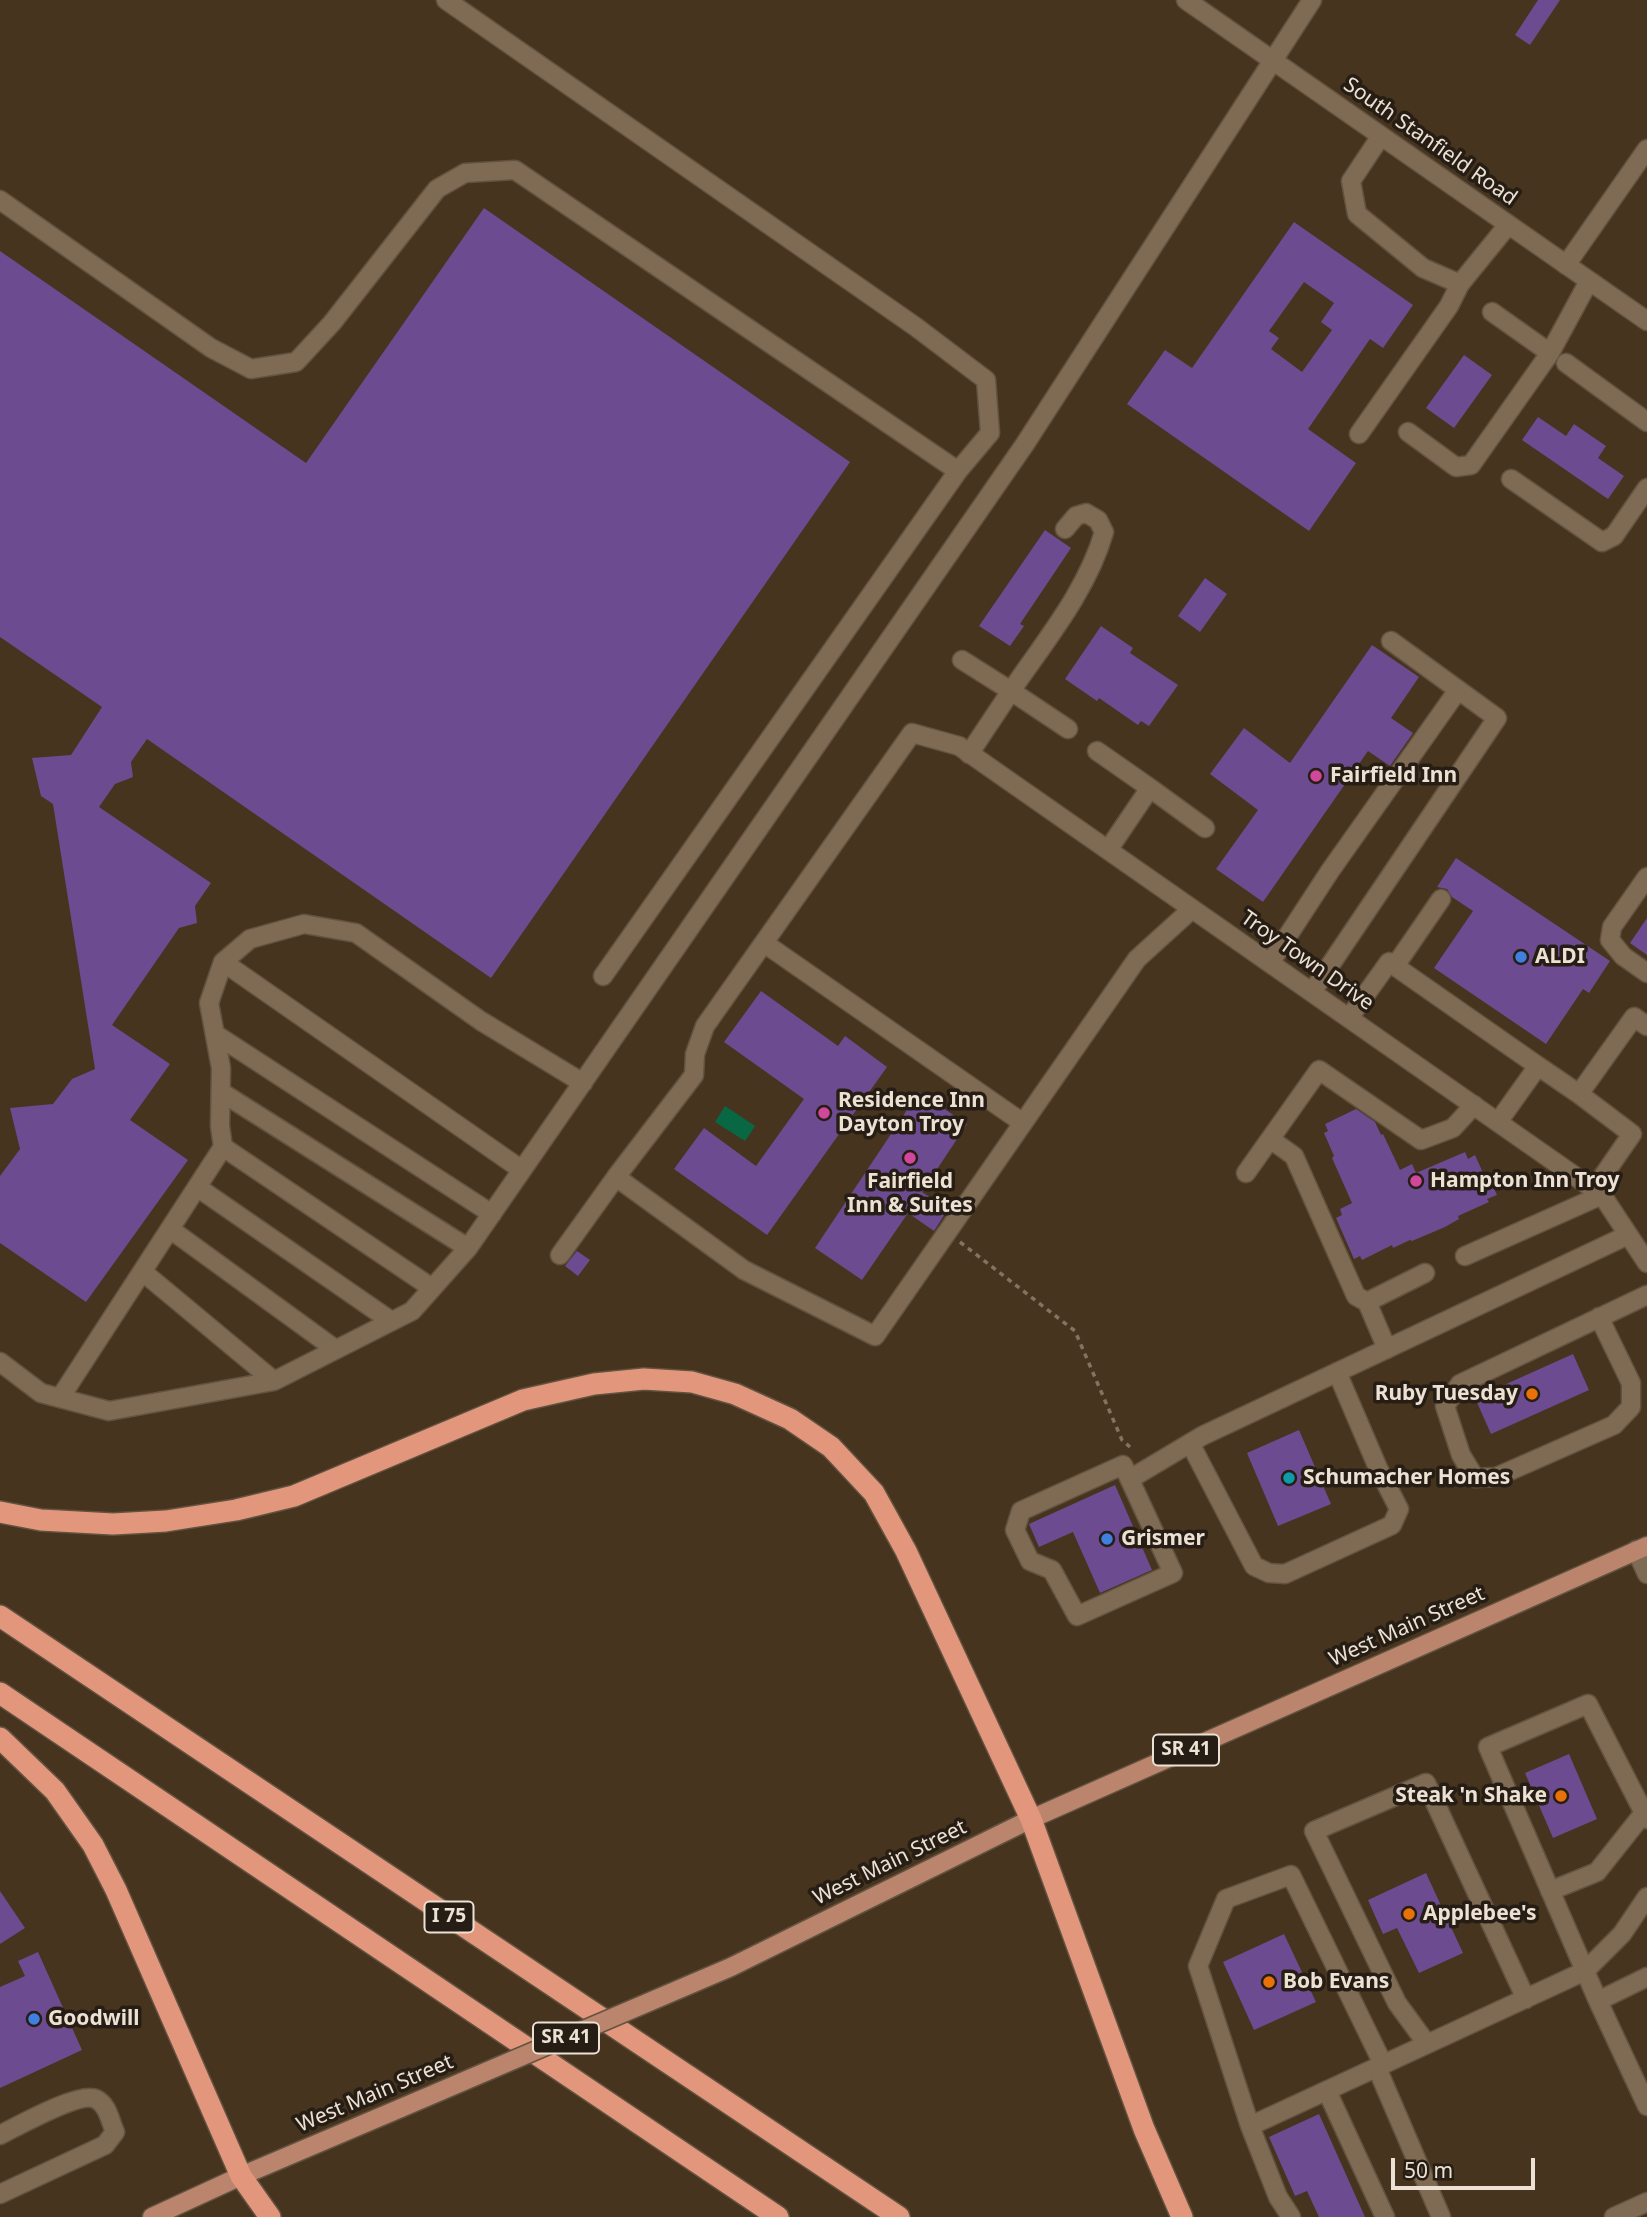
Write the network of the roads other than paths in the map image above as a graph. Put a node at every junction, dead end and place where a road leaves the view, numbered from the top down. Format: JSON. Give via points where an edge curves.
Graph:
{"nodes":[{"id":1,"x":446,"y":0,"type":"edge"},
{"id":2,"x":1186,"y":0,"type":"edge"},
{"id":3,"x":1312,"y":0,"type":"edge"},
{"id":4,"x":1272,"y":60,"type":"junction"},
{"id":5,"x":1381,"y":136,"type":"junction"},
{"id":6,"x":1647,"y":149,"type":"edge"},
{"id":7,"x":0,"y":200,"type":"edge"},
{"id":8,"x":1508,"y":225,"type":"junction"},
{"id":9,"x":1566,"y":265,"type":"junction"},
{"id":10,"x":1589,"y":281,"type":"junction"},
{"id":11,"x":1460,"y":284,"type":"junction"},
{"id":12,"x":1492,"y":312,"type":"dead end"},
{"id":13,"x":1647,"y":321,"type":"edge"},
{"id":14,"x":1550,"y":353,"type":"junction"},
{"id":15,"x":1566,"y":363,"type":"dead end"},
{"id":16,"x":1647,"y":422,"type":"edge"},
{"id":17,"x":1408,"y":432,"type":"dead end"},
{"id":18,"x":1359,"y":435,"type":"dead end"},
{"id":19,"x":958,"y":471,"type":"junction"},
{"id":20,"x":1511,"y":479,"type":"dead end"},
{"id":21,"x":1647,"y":488,"type":"edge"},
{"id":22,"x":1065,"y":529,"type":"dead end"},
{"id":23,"x":1391,"y":641,"type":"dead end"},
{"id":24,"x":962,"y":660,"type":"dead end"},
{"id":25,"x":1458,"y":690,"type":"junction"},
{"id":26,"x":1012,"y":691,"type":"junction"},
{"id":27,"x":1068,"y":729,"type":"dead end"},
{"id":28,"x":1097,"y":751,"type":"dead end"},
{"id":29,"x":970,"y":754,"type":"junction"},
{"id":30,"x":1150,"y":788,"type":"junction"},
{"id":31,"x":1205,"y":828,"type":"dead end"},
{"id":32,"x":1108,"y":850,"type":"junction"},
{"id":33,"x":1647,"y":877,"type":"edge"},
{"id":34,"x":1441,"y":899,"type":"dead end"},
{"id":35,"x":1192,"y":909,"type":"junction"},
{"id":36,"x":764,"y":943,"type":"junction"},
{"id":37,"x":223,"y":962,"type":"junction"},
{"id":38,"x":1270,"y":963,"type":"junction"},
{"id":39,"x":1395,"y":966,"type":"junction"},
{"id":40,"x":1647,"y":973,"type":"edge"},
{"id":41,"x":603,"y":976,"type":"dead end"},
{"id":42,"x":1311,"y":992,"type":"junction"},
{"id":43,"x":1349,"y":1018,"type":"junction"},
{"id":44,"x":1647,"y":1026,"type":"edge"},
{"id":45,"x":215,"y":1034,"type":"junction"},
{"id":46,"x":1538,"y":1066,"type":"junction"},
{"id":47,"x":583,"y":1083,"type":"junction"},
{"id":48,"x":220,"y":1092,"type":"junction"},
{"id":49,"x":1579,"y":1094,"type":"junction"},
{"id":50,"x":1474,"y":1105,"type":"junction"},
{"id":51,"x":1498,"y":1122,"type":"junction"},
{"id":52,"x":1023,"y":1123,"type":"junction"},
{"id":53,"x":1270,"y":1139,"type":"junction"},
{"id":54,"x":1640,"y":1140,"type":"edge"},
{"id":55,"x":223,"y":1147,"type":"junction"},
{"id":56,"x":522,"y":1170,"type":"junction"},
{"id":57,"x":1246,"y":1173,"type":"dead end"},
{"id":58,"x":615,"y":1177,"type":"junction"},
{"id":59,"x":197,"y":1187,"type":"junction"},
{"id":60,"x":1598,"y":1192,"type":"junction"},
{"id":61,"x":492,"y":1214,"type":"junction"},
{"id":62,"x":170,"y":1229,"type":"junction"},
{"id":63,"x":1628,"y":1235,"type":"junction"},
{"id":64,"x":468,"y":1248,"type":"junction"},
{"id":65,"x":560,"y":1255,"type":"dead end"},
{"id":66,"x":1465,"y":1256,"type":"dead end"},
{"id":67,"x":1647,"y":1264,"type":"edge"},
{"id":68,"x":143,"y":1272,"type":"junction"},
{"id":69,"x":1425,"y":1273,"type":"dead end"},
{"id":70,"x":432,"y":1288,"type":"junction"},
{"id":71,"x":1647,"y":1295,"type":"edge"},
{"id":72,"x":1367,"y":1302,"type":"junction"},
{"id":73,"x":1600,"y":1317,"type":"junction"},
{"id":74,"x":391,"y":1321,"type":"junction"},
{"id":75,"x":335,"y":1349,"type":"junction"},
{"id":76,"x":1387,"y":1349,"type":"junction"},
{"id":77,"x":0,"y":1362,"type":"edge"},
{"id":78,"x":1337,"y":1372,"type":"junction"},
{"id":79,"x":274,"y":1381,"type":"junction"},
{"id":80,"x":60,"y":1398,"type":"junction"},
{"id":81,"x":1190,"y":1443,"type":"junction"},
{"id":82,"x":1130,"y":1479,"type":"junction"},
{"id":83,"x":0,"y":1512,"type":"edge"},
{"id":84,"x":1642,"y":1548,"type":"edge"},
{"id":85,"x":1647,"y":1574,"type":"edge"},
{"id":86,"x":0,"y":1616,"type":"edge"},
{"id":87,"x":0,"y":1693,"type":"edge"},
{"id":88,"x":0,"y":1738,"type":"edge"},
{"id":89,"x":1645,"y":1816,"type":"edge"},
{"id":90,"x":1031,"y":1819,"type":"junction"},
{"id":91,"x":1550,"y":1891,"type":"junction"},
{"id":92,"x":1647,"y":1897,"type":"edge"},
{"id":93,"x":1585,"y":1971,"type":"junction"},
{"id":94,"x":1647,"y":1978,"type":"edge"},
{"id":95,"x":1525,"y":1998,"type":"junction"},
{"id":96,"x":1598,"y":2001,"type":"junction"},
{"id":97,"x":1427,"y":2044,"type":"junction"},
{"id":98,"x":1380,"y":2066,"type":"junction"},
{"id":99,"x":1327,"y":2091,"type":"junction"},
{"id":100,"x":1647,"y":2106,"type":"edge"},
{"id":101,"x":1251,"y":2126,"type":"junction"},
{"id":102,"x":0,"y":2135,"type":"edge"},
{"id":103,"x":241,"y":2176,"type":"junction"},
{"id":104,"x":0,"y":2194,"type":"edge"},
{"id":105,"x":1647,"y":2202,"type":"edge"},
{"id":106,"x":152,"y":2217,"type":"edge"},
{"id":107,"x":270,"y":2217,"type":"edge"},
{"id":108,"x":778,"y":2217,"type":"edge"},
{"id":109,"x":898,"y":2217,"type":"edge"},
{"id":110,"x":1182,"y":2217,"type":"edge"},
{"id":111,"x":1291,"y":2217,"type":"edge"},
{"id":112,"x":1385,"y":2217,"type":"edge"},
{"id":113,"x":1441,"y":2217,"type":"edge"},
{"id":114,"x":1614,"y":2217,"type":"edge"}],
"edges":[{"from":1,"to":19,"type":"street","via":[[986,380],[990,433]]},
{"from":2,"to":4,"type":"street","name":"South Stanfield Road"},
{"from":3,"to":4,"type":"street"},
{"from":4,"to":5,"type":"street","name":"South Stanfield Road"},
{"from":4,"to":47,"type":"street","via":[[1025,444]]},
{"from":5,"to":8,"type":"street","name":"South Stanfield Road"},
{"from":5,"to":11,"type":"street","via":[[1351,181],[1357,214],[1423,268]]},
{"from":6,"to":9,"type":"street"},
{"from":7,"to":19,"type":"street","via":[[211,348],[251,369],[296,362],[437,189],[465,173],[515,170]]},
{"from":8,"to":9,"type":"street","name":"South Stanfield Road"},
{"from":8,"to":11,"type":"street"},
{"from":9,"to":10,"type":"street","name":"South Stanfield Road"},
{"from":10,"to":13,"type":"street","name":"South Stanfield Road"},
{"from":10,"to":14,"type":"street"},
{"from":11,"to":18,"type":"street"},
{"from":12,"to":14,"type":"street"},
{"from":14,"to":17,"type":"street","via":[[1471,464],[1456,467]]},
{"from":15,"to":16,"type":"street"},
{"from":19,"to":41,"type":"street"},
{"from":20,"to":21,"type":"street","via":[[1602,542],[1614,536]]},
{"from":22,"to":26,"type":"street","via":[[1076,516],[1086,513],[1098,520],[1104,532],[1086,577]]},
{"from":23,"to":25,"type":"street"},
{"from":24,"to":26,"type":"street"},
{"from":25,"to":38,"type":"street"},
{"from":25,"to":42,"type":"street","via":[[1497,718]]},
{"from":26,"to":27,"type":"street"},
{"from":26,"to":29,"type":"street"},
{"from":28,"to":30,"type":"street"},
{"from":29,"to":32,"type":"street","name":"Troy Town Drive"},
{"from":29,"to":36,"type":"street","name":"Troy Town Drive","via":[[912,733]]},
{"from":30,"to":31,"type":"street"},
{"from":30,"to":32,"type":"street"},
{"from":32,"to":35,"type":"street","name":"Troy Town Drive"},
{"from":33,"to":40,"type":"street","via":[[1612,927],[1610,940]]},
{"from":34,"to":39,"type":"street"},
{"from":35,"to":38,"type":"street","name":"Troy Town Drive"},
{"from":35,"to":52,"type":"street","via":[[1137,959]]},
{"from":36,"to":52,"type":"street"},
{"from":36,"to":58,"type":"street","via":[[705,1026],[695,1054],[694,1075]]},
{"from":37,"to":45,"type":"street","via":[[209,1003]]},
{"from":37,"to":47,"type":"street","via":[[250,939],[303,924],[356,933],[481,1021]]},
{"from":37,"to":56,"type":"street"},
{"from":38,"to":42,"type":"street","name":"Troy Town Drive"},
{"from":39,"to":43,"type":"street","via":[[1389,962]]},
{"from":39,"to":46,"type":"street"},
{"from":42,"to":43,"type":"street","name":"Troy Town Drive"},
{"from":43,"to":50,"type":"street","name":"Troy Town Drive"},
{"from":44,"to":49,"type":"street","via":[[1634,1017]]},
{"from":45,"to":48,"type":"street"},
{"from":45,"to":61,"type":"street"},
{"from":46,"to":49,"type":"street"},
{"from":46,"to":51,"type":"street"},
{"from":47,"to":56,"type":"street"},
{"from":48,"to":55,"type":"street"},
{"from":48,"to":64,"type":"street"},
{"from":49,"to":54,"type":"street"},
{"from":50,"to":51,"type":"street","name":"Troy Town Drive"},
{"from":50,"to":53,"type":"street","via":[[1453,1128],[1421,1140],[1319,1070]]},
{"from":51,"to":60,"type":"street","name":"Troy Town Drive"},
{"from":52,"to":58,"type":"street","via":[[875,1336],[744,1270]]},
{"from":53,"to":57,"type":"street"},
{"from":53,"to":72,"type":"street","via":[[1294,1156],[1356,1296]]},
{"from":54,"to":60,"type":"street"},
{"from":55,"to":59,"type":"street"},
{"from":55,"to":70,"type":"street"},
{"from":56,"to":61,"type":"street"},
{"from":58,"to":65,"type":"street"},
{"from":59,"to":62,"type":"street"},
{"from":59,"to":74,"type":"street"},
{"from":60,"to":63,"type":"street","name":"Troy Town Drive"},
{"from":60,"to":66,"type":"street"},
{"from":61,"to":64,"type":"street"},
{"from":62,"to":68,"type":"street"},
{"from":62,"to":75,"type":"street"},
{"from":63,"to":67,"type":"street","name":"Troy Town Drive"},
{"from":63,"to":76,"type":"street"},
{"from":64,"to":70,"type":"street"},
{"from":68,"to":79,"type":"street"},
{"from":68,"to":80,"type":"street"},
{"from":69,"to":72,"type":"street"},
{"from":70,"to":74,"type":"street","via":[[412,1311]]},
{"from":71,"to":73,"type":"street"},
{"from":72,"to":76,"type":"street"},
{"from":73,"to":73,"type":"street","via":[[1460,1384],[1445,1406],[1461,1455],[1475,1478],[1496,1477],[1614,1425],[1631,1408],[1631,1383]]},
{"from":74,"to":75,"type":"street"},
{"from":75,"to":79,"type":"street"},
{"from":76,"to":78,"type":"street"},
{"from":77,"to":80,"type":"street","via":[[41,1393]]},
{"from":78,"to":81,"type":"street"},
{"from":78,"to":81,"type":"street","via":[[1399,1509],[1392,1525],[1285,1574],[1269,1573],[1254,1566]]},
{"from":79,"to":80,"type":"street","via":[[110,1411]]},
{"from":81,"to":82,"type":"street"},
{"from":82,"to":82,"type":"street","via":[[1123,1465],[1021,1511],[1015,1530],[1030,1561],[1052,1570],[1077,1616],[1173,1573]]},
{"from":83,"to":90,"type":"highway","via":[[41,1520],[113,1524],[236,1510],[294,1496],[523,1400],[594,1384],[644,1379],[692,1382],[735,1394],[790,1419],[831,1447],[874,1493],[906,1551]]},
{"from":84,"to":85,"type":"street"},
{"from":84,"to":90,"type":"main road","name":"West Main Street","number":"SR 41"},
{"from":86,"to":109,"type":"highway","number":"I 75"},
{"from":87,"to":108,"type":"highway"},
{"from":88,"to":103,"type":"highway","via":[[55,1791],[93,1845]]},
{"from":89,"to":91,"type":"street","via":[[1597,1872]]},
{"from":89,"to":91,"type":"street","via":[[1588,1704],[1488,1747]]},
{"from":90,"to":103,"type":"main road","name":"West Main Street","number":"SR 41","bridge":true,"via":[[731,1967]]},
{"from":90,"to":110,"type":"highway","via":[[1144,2129]]},
{"from":91,"to":93,"type":"street"},
{"from":92,"to":93,"type":"street","via":[[1622,1934]]},
{"from":93,"to":95,"type":"street"},
{"from":93,"to":96,"type":"street"},
{"from":94,"to":96,"type":"street"},
{"from":95,"to":97,"type":"street"},
{"from":95,"to":97,"type":"street","via":[[1426,1783],[1314,1831],[1397,2003]]},
{"from":96,"to":100,"type":"street"},
{"from":97,"to":98,"type":"street"},
{"from":98,"to":99,"type":"street"},
{"from":98,"to":101,"type":"street","via":[[1291,1875],[1226,1899],[1198,1966]]},
{"from":98,"to":113,"type":"street"},
{"from":99,"to":101,"type":"street"},
{"from":99,"to":112,"type":"street"},
{"from":101,"to":111,"type":"street","via":[[1278,2197]]},
{"from":102,"to":104,"type":"street","via":[[78,2098],[94,2098],[104,2105],[115,2132],[105,2145]]},
{"from":103,"to":106,"type":"main road","name":"West Main Street","number":"SR 41"},
{"from":103,"to":107,"type":"highway"},
{"from":105,"to":114,"type":"street"}]}
